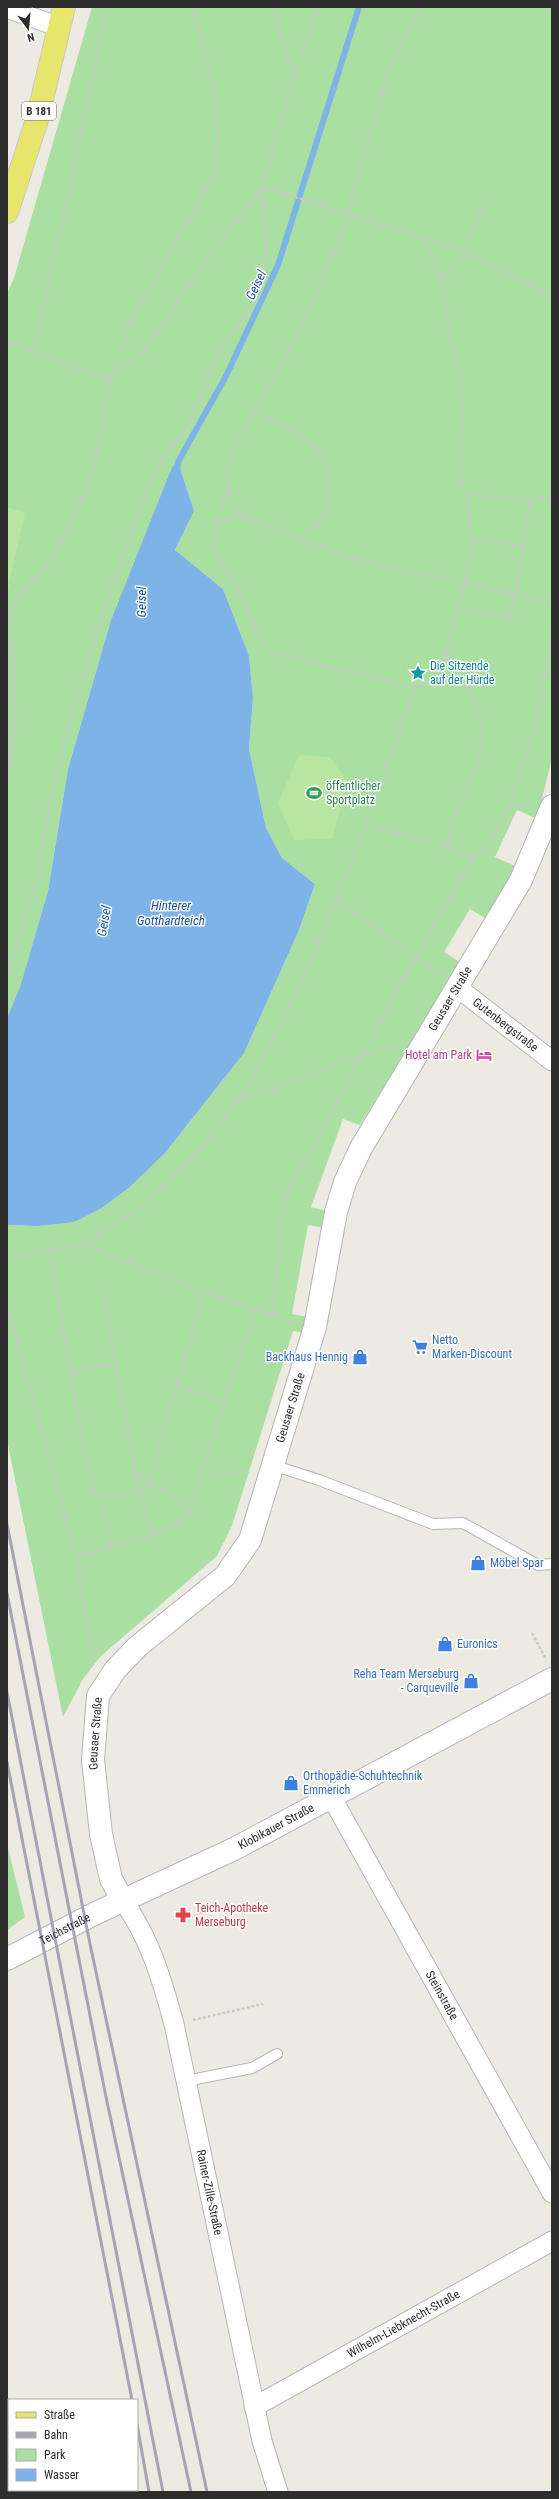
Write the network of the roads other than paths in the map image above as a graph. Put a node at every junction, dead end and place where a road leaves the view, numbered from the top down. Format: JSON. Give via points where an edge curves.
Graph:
{"nodes":[{"id":1,"x":7,"y":8,"type":"edge"},
{"id":2,"x":62,"y":17,"type":"edge"},
{"id":3,"x":7,"y":212,"type":"edge"},
{"id":4,"x":552,"y":806,"type":"edge"},
{"id":5,"x":458,"y":988,"type":"junction"},
{"id":6,"x":552,"y":1061,"type":"edge"},
{"id":7,"x":272,"y":1465,"type":"junction"},
{"id":8,"x":552,"y":1564,"type":"edge"},
{"id":9,"x":550,"y":1672,"type":"edge"},
{"id":10,"x":332,"y":1798,"type":"junction"},
{"id":11,"x":123,"y":1901,"type":"junction"},
{"id":12,"x":8,"y":1955,"type":"edge"},
{"id":13,"x":277,"y":2054,"type":"dead end"},
{"id":14,"x":186,"y":2081,"type":"junction"},
{"id":15,"x":552,"y":2193,"type":"edge"},
{"id":16,"x":552,"y":2241,"type":"edge"},
{"id":17,"x":254,"y":2407,"type":"junction"},
{"id":18,"x":278,"y":2492,"type":"edge"}],
"edges":[{"from":1,"to":2,"type":"street"},
{"from":2,"to":3,"type":"main road","number":"B 181","via":[[37,120]]},
{"from":4,"to":5,"type":"street","name":"Geusaer Straße","via":[[521,880]]},
{"from":5,"to":6,"type":"street","name":"Gutenbergstraße"},
{"from":5,"to":7,"type":"street","name":"Geusaer Straße","via":[[361,1148],[345,1182],[336,1212],[314,1327]]},
{"from":7,"to":8,"type":"lane","via":[[319,1480],[433,1524],[463,1523],[538,1565]]},
{"from":7,"to":11,"type":"street","name":"Geusaer Straße","via":[[259,1517],[250,1540],[226,1576],[137,1648],[115,1670],[98,1696],[93,1760],[101,1834],[111,1879]]},
{"from":9,"to":10,"type":"street","name":"Klobikauer Straße"},
{"from":10,"to":11,"type":"street","name":"Klobikauer Straße","via":[[234,1849]]},
{"from":10,"to":15,"type":"street","name":"Steinstraße"},
{"from":11,"to":12,"type":"street","name":"Teichstraße"},
{"from":11,"to":14,"type":"street","name":"Rainer-Zille-Straße","via":[[138,1921],[158,1967]]},
{"from":13,"to":14,"type":"lane","via":[[252,2068]]},
{"from":14,"to":17,"type":"street","name":"Rainer-Zille-Straße"},
{"from":16,"to":17,"type":"street","name":"Wilhelm-Liebknecht-Straße"},
{"from":17,"to":18,"type":"street","name":"Rainer-Zille-Straße"}]}
